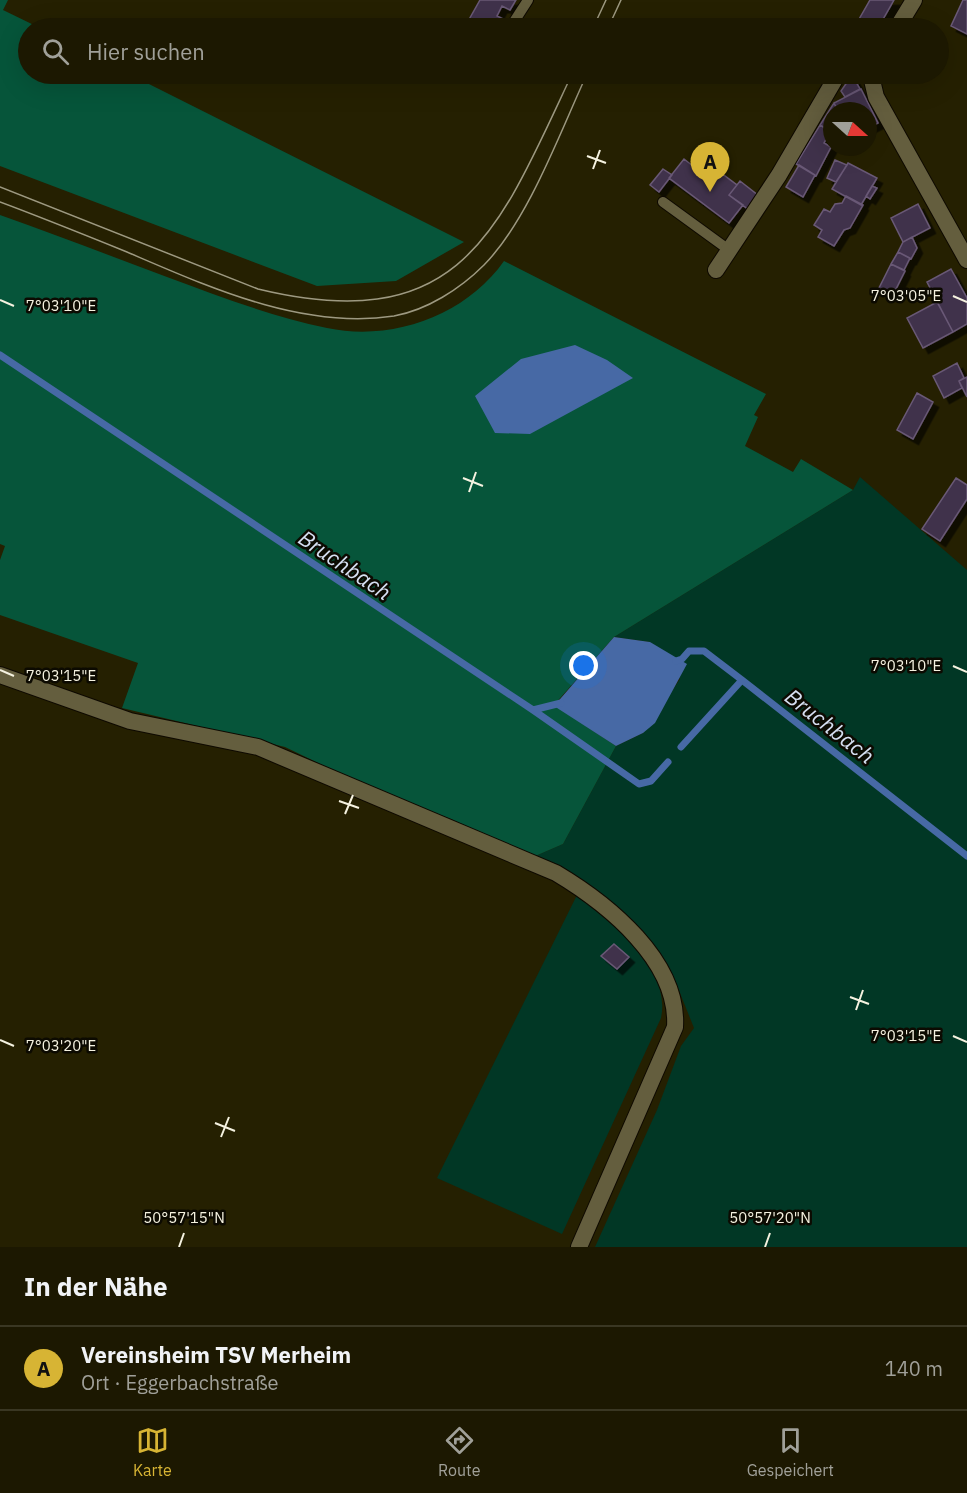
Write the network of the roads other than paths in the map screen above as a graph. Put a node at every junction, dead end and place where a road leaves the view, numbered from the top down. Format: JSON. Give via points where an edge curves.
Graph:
{"nodes":[{"id":1,"x":528,"y":0,"type":"edge"},
{"id":2,"x":914,"y":0,"type":"edge"},
{"id":3,"x":516,"y":18,"type":"edge"},
{"id":4,"x":903,"y":18,"type":"edge"},
{"id":5,"x":832,"y":84,"type":"edge"},
{"id":6,"x":873,"y":84,"type":"edge"},
{"id":7,"x":663,"y":201,"type":"dead end"},
{"id":8,"x":729,"y":250,"type":"junction"},
{"id":9,"x":967,"y":260,"type":"edge"},
{"id":10,"x":716,"y":270,"type":"dead end"},
{"id":11,"x":0,"y":675,"type":"edge"},
{"id":12,"x":579,"y":1247,"type":"edge"}],
"edges":[{"from":1,"to":3,"type":"lane"},
{"from":2,"to":4,"type":"street"},
{"from":5,"to":8,"type":"street"},
{"from":6,"to":9,"type":"street","via":[[876,97]]},
{"from":7,"to":8,"type":"lane"},
{"from":8,"to":10,"type":"street"},
{"from":11,"to":12,"type":"street","via":[[130,721],[258,747],[556,873],[591,895],[625,925],[670,985],[676,1010],[675,1028]]}]}
